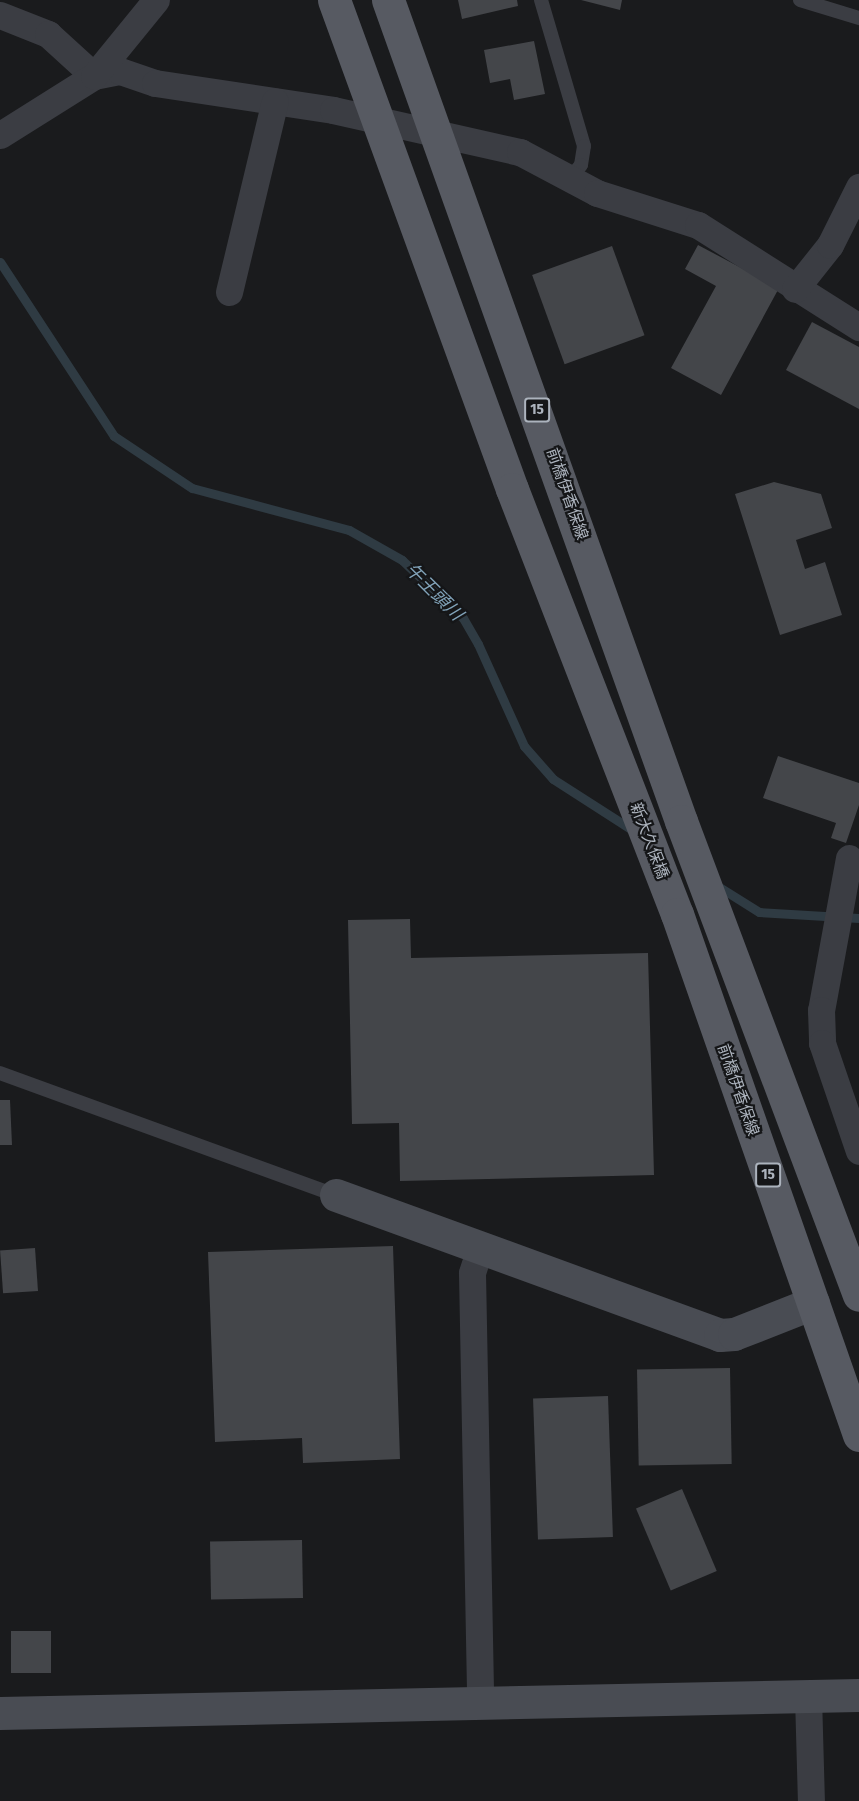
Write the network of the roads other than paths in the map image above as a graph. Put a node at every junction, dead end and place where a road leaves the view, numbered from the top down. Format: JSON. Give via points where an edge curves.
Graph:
{"nodes":[{"id":1,"x":156,"y":0,"type":"edge"},
{"id":2,"x":334,"y":0,"type":"edge"},
{"id":3,"x":388,"y":0,"type":"edge"},
{"id":4,"x":541,"y":0,"type":"edge"},
{"id":5,"x":800,"y":0,"type":"edge"},
{"id":6,"x":0,"y":15,"type":"edge"},
{"id":7,"x":859,"y":18,"type":"edge"},
{"id":8,"x":94,"y":76,"type":"junction"},
{"id":9,"x":275,"y":101,"type":"junction"},
{"id":10,"x":377,"y":123,"type":"junction"},
{"id":11,"x":0,"y":135,"type":"edge"},
{"id":12,"x":438,"y":136,"type":"junction"},
{"id":13,"x":570,"y":178,"type":"junction"},
{"id":14,"x":859,"y":187,"type":"edge"},
{"id":15,"x":795,"y":289,"type":"junction"},
{"id":16,"x":229,"y":292,"type":"dead end"},
{"id":17,"x":859,"y":327,"type":"edge"},
{"id":18,"x":849,"y":858,"type":"dead end"},
{"id":19,"x":677,"y":915,"type":"joint"},
{"id":20,"x":0,"y":1073,"type":"edge"},
{"id":21,"x":859,"y":1151,"type":"edge"},
{"id":22,"x":336,"y":1195,"type":"joint"},
{"id":23,"x":480,"y":1248,"type":"junction"},
{"id":24,"x":859,"y":1295,"type":"edge"},
{"id":25,"x":813,"y":1303,"type":"junction"},
{"id":26,"x":859,"y":1435,"type":"edge"},
{"id":27,"x":859,"y":1695,"type":"edge"},
{"id":28,"x":808,"y":1696,"type":"junction"},
{"id":29,"x":480,"y":1703,"type":"junction"},
{"id":30,"x":0,"y":1713,"type":"edge"},
{"id":31,"x":811,"y":1801,"type":"edge"}],
"edges":[{"from":1,"to":8,"type":"street"},
{"from":2,"to":10,"type":"main road","number":"15"},
{"from":3,"to":12,"type":"main road","name":"前橋伊香保線","number":"15"},
{"from":4,"to":13,"type":"lane","via":[[584,146],[581,165]]},
{"from":5,"to":7,"type":"lane"},
{"from":6,"to":8,"type":"street","via":[[48,34]]},
{"from":8,"to":9,"type":"street","via":[[120,71],[155,83]]},
{"from":8,"to":11,"type":"street"},
{"from":9,"to":10,"type":"street","via":[[333,110]]},
{"from":9,"to":16,"type":"street"},
{"from":10,"to":12,"type":"street"},
{"from":10,"to":19,"type":"main road","name":"新大久保橋","number":"15","via":[[512,489]]},
{"from":12,"to":13,"type":"street","via":[[520,152]]},
{"from":12,"to":24,"type":"main road","name":"前橋伊香保線","number":"15","via":[[681,821]]},
{"from":13,"to":15,"type":"street","via":[[597,193],[698,225]]},
{"from":14,"to":15,"type":"street","via":[[834,240]]},
{"from":15,"to":17,"type":"street"},
{"from":18,"to":21,"type":"street","via":[[821,1010],[822,1043]]},
{"from":19,"to":25,"type":"main road","name":"前橋伊香保線","number":"15"},
{"from":20,"to":22,"type":"lane"},
{"from":22,"to":23,"type":"street"},
{"from":23,"to":25,"type":"street","via":[[720,1335],[734,1334]]},
{"from":23,"to":29,"type":"street","via":[[472,1273]]},
{"from":25,"to":26,"type":"main road","name":"前橋伊香保線","number":"15"},
{"from":27,"to":28,"type":"street"},
{"from":28,"to":29,"type":"street"},
{"from":28,"to":31,"type":"street"},
{"from":29,"to":30,"type":"street"}]}
